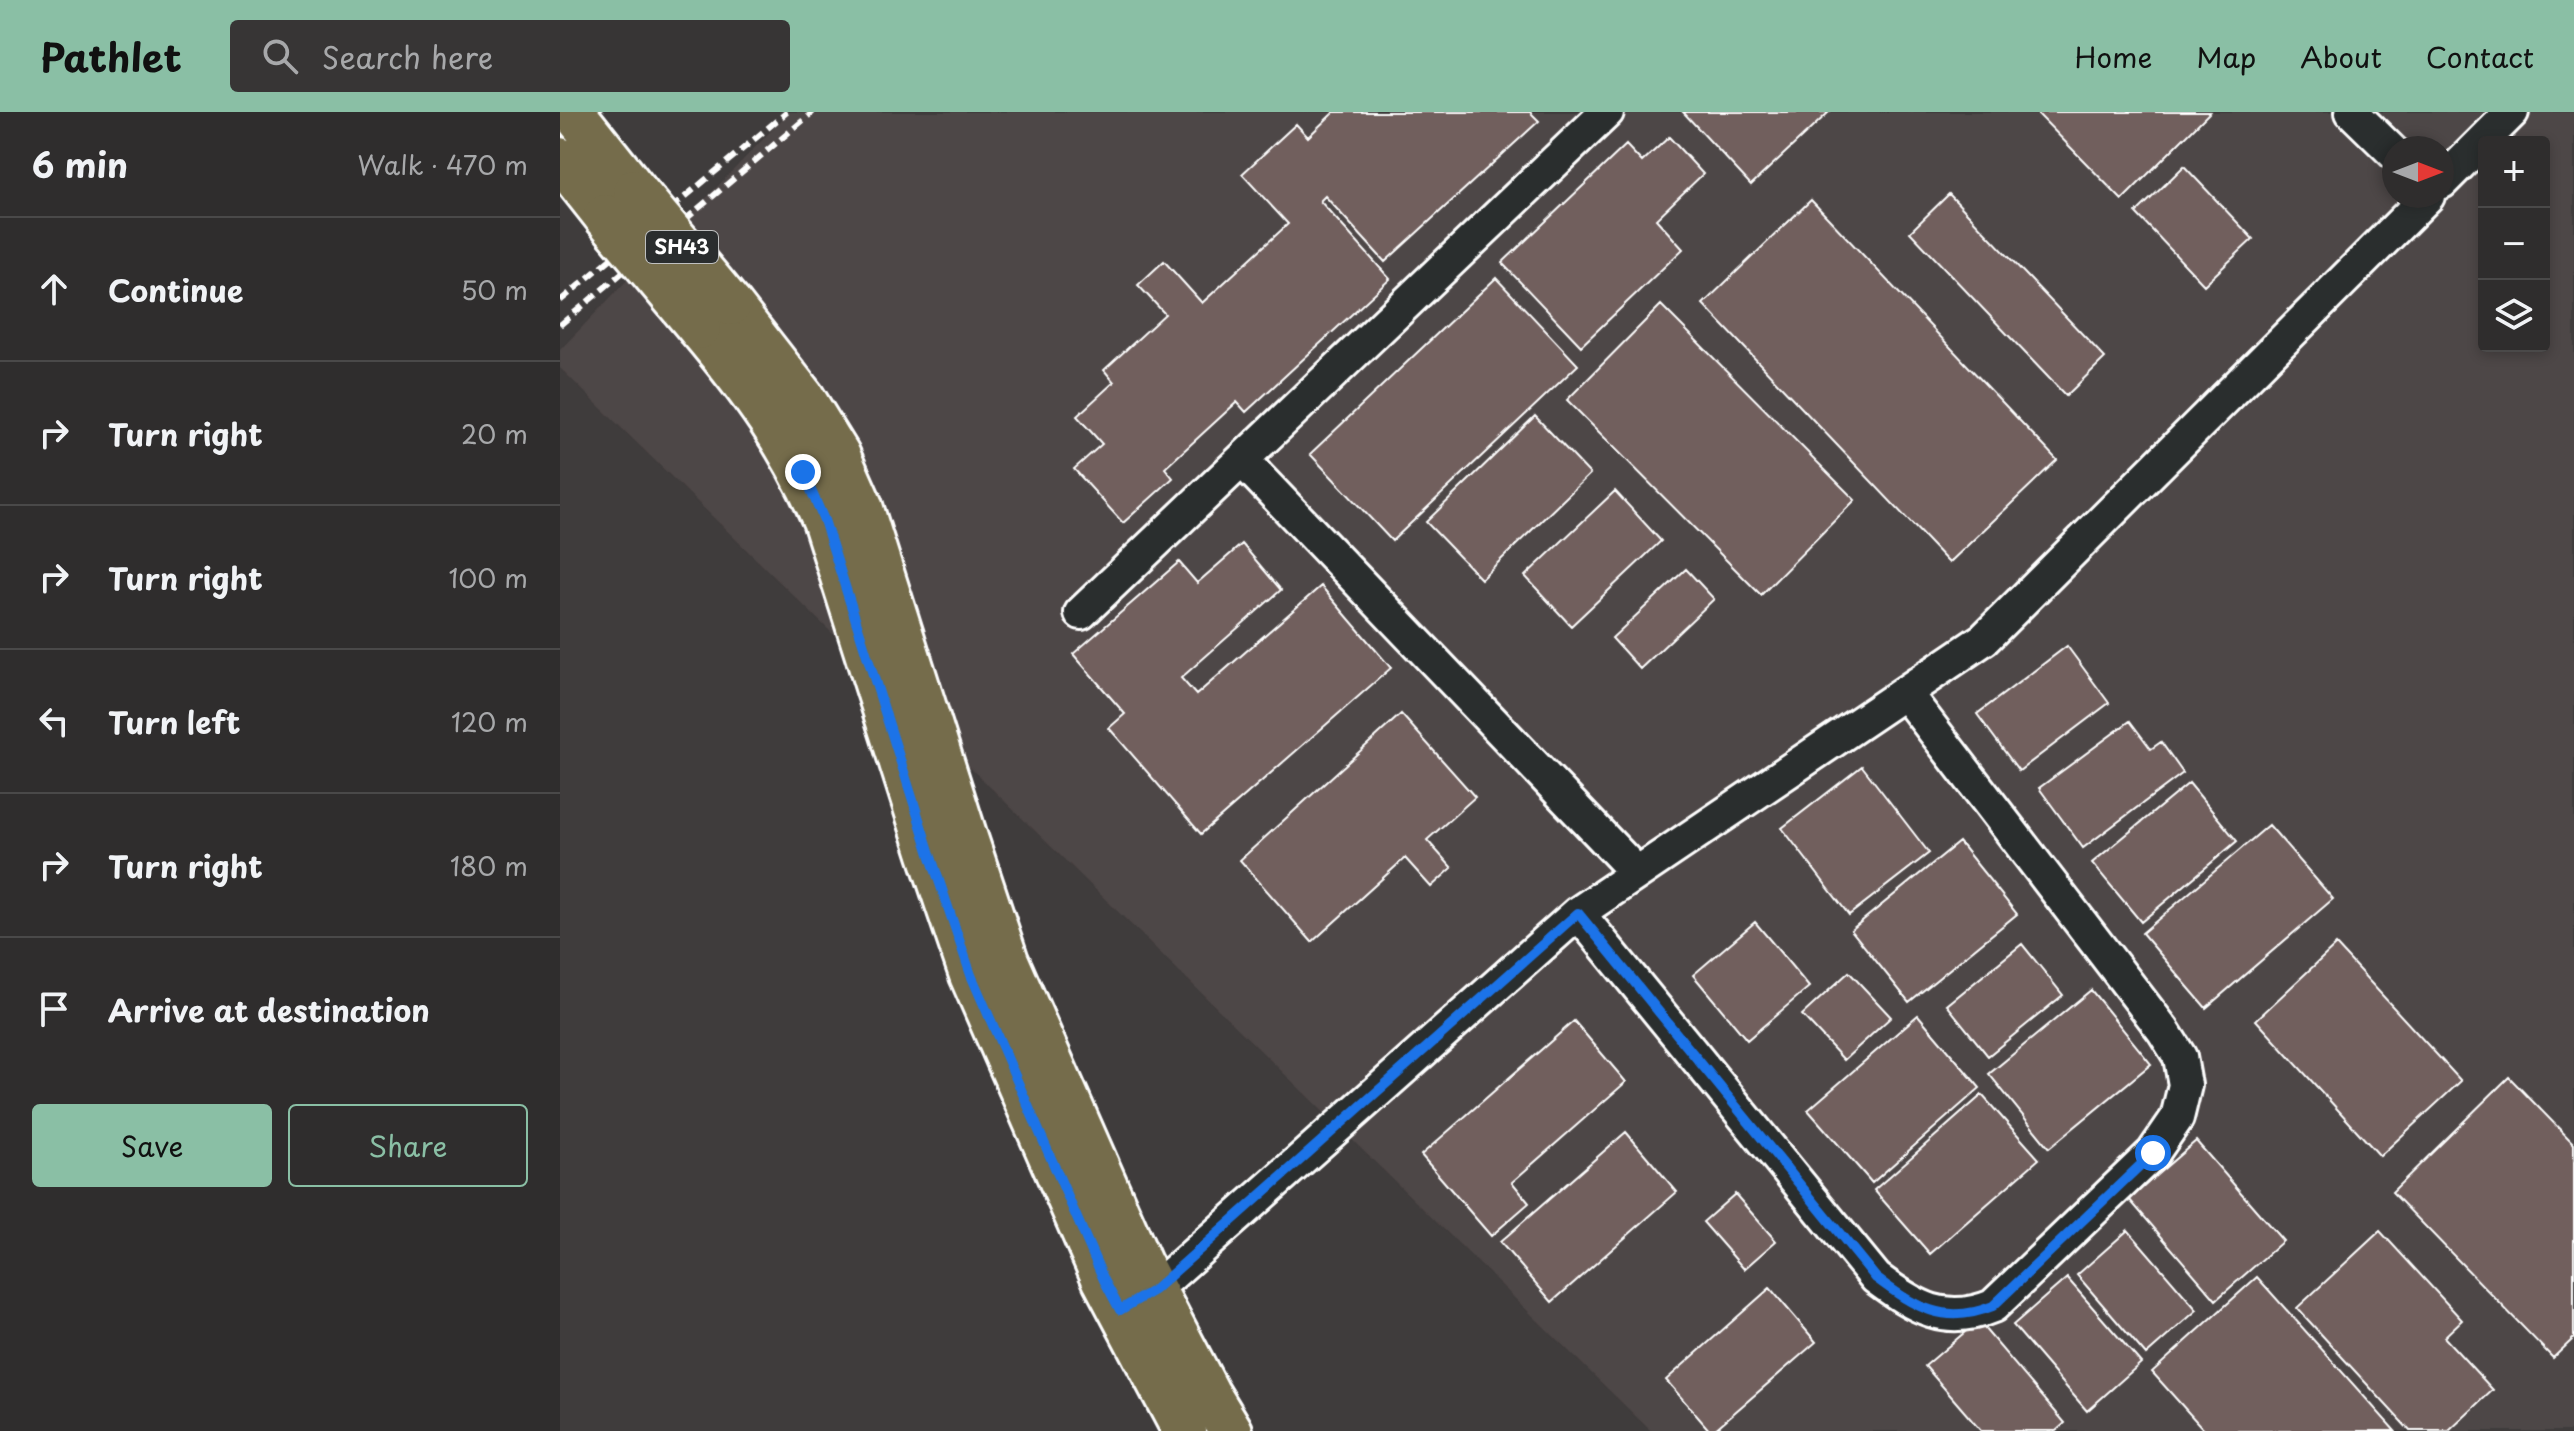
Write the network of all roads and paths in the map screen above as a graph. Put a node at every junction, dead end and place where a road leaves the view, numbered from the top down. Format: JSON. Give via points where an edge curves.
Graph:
{"nodes":[{"id":1,"x":573,"y":112,"type":"edge"},
{"id":2,"x":1607,"y":112,"type":"edge"},
{"id":3,"x":2352,"y":112,"type":"edge"},
{"id":4,"x":2512,"y":112,"type":"edge"},
{"id":5,"x":2382,"y":141,"type":"edge"},
{"id":6,"x":560,"y":159,"type":"edge"},
{"id":7,"x":2454,"y":170,"type":"edge"},
{"id":8,"x":620,"y":203,"type":"junction"},
{"id":9,"x":2416,"y":208,"type":"edge"},
{"id":10,"x":1242,"y":460,"type":"junction"},
{"id":11,"x":1081,"y":613,"type":"dead end"},
{"id":12,"x":1905,"y":693,"type":"junction"},
{"id":13,"x":1637,"y":873,"type":"junction"},
{"id":14,"x":1578,"y":913,"type":"junction"},
{"id":15,"x":1137,"y":1300,"type":"junction"},
{"id":16,"x":1184,"y":1431,"type":"edge"},
{"id":17,"x":1231,"y":1431,"type":"edge"}],
"edges":[{"from":1,"to":8,"type":"main road","number":"SH43"},
{"from":2,"to":10,"type":"street"},
{"from":3,"to":5,"type":"street"},
{"from":4,"to":7,"type":"street"},
{"from":6,"to":8,"type":"main road","number":"SH43"},
{"from":8,"to":15,"type":"main road","number":"SH43","bridge":true,"via":[[714,316],[804,399],[838,454],[861,506],[1007,961],[1140,1263]]},
{"from":9,"to":12,"type":"street","via":[[1984,639]]},
{"from":10,"to":11,"type":"street"},
{"from":10,"to":13,"type":"street"},
{"from":12,"to":13,"type":"street"},
{"from":12,"to":14,"type":"street","via":[[2163,1030],[2180,1057],[2185,1085],[2177,1118],[2153,1153],[1993,1306],[1972,1315],[1942,1315],[1907,1301],[1876,1278]]},
{"from":13,"to":14,"type":"street"},
{"from":14,"to":15,"type":"street"},
{"from":15,"to":16,"type":"main road","number":"SH43"},
{"from":15,"to":17,"type":"main road","number":"SH43"}]}
